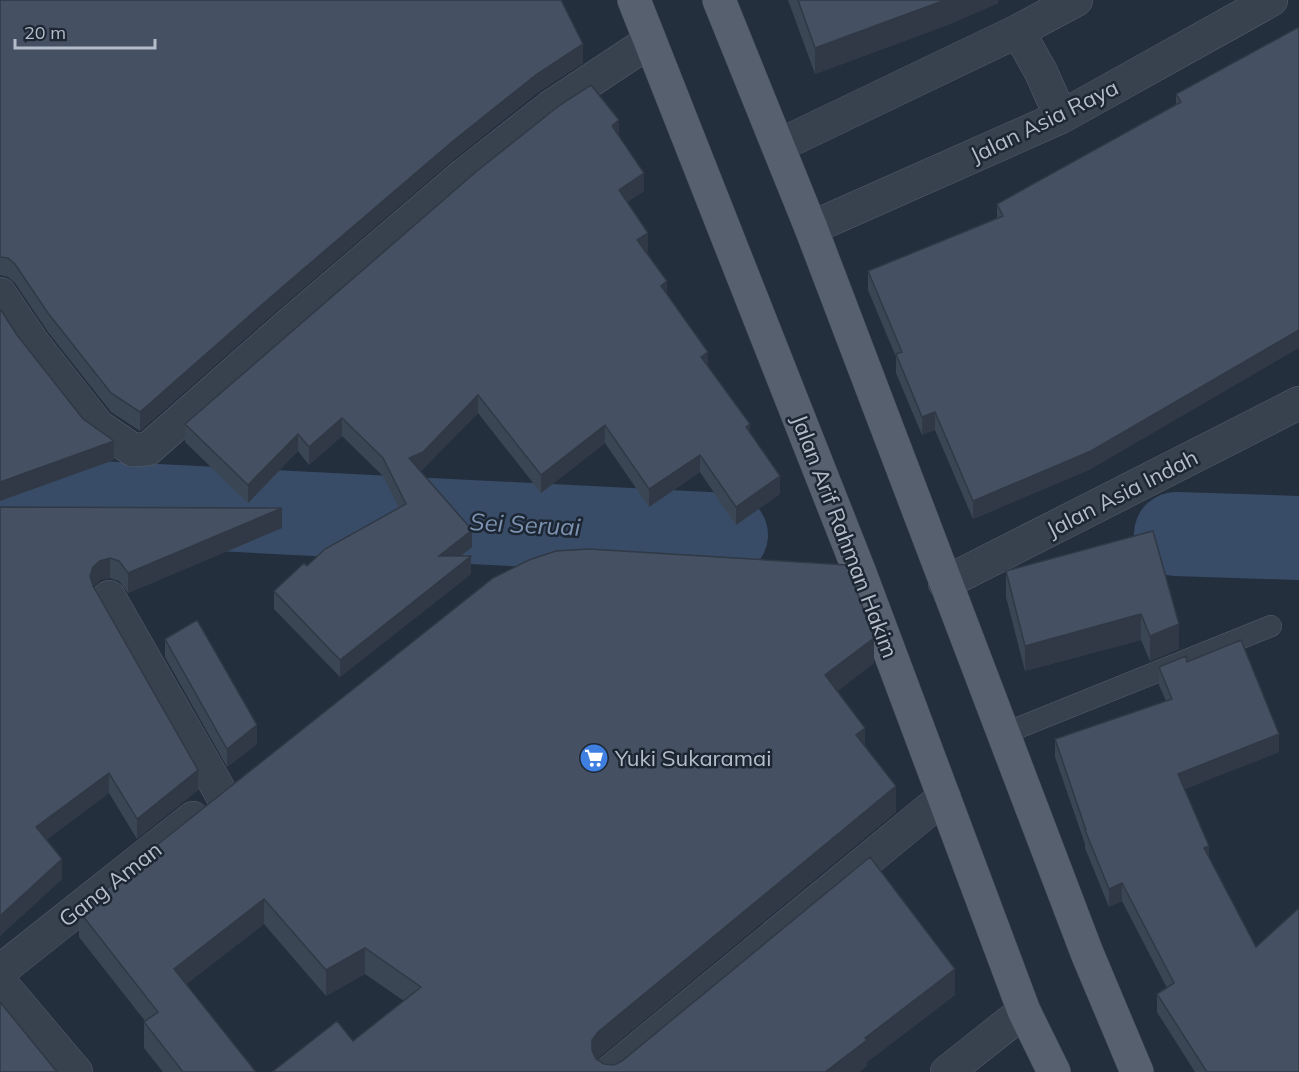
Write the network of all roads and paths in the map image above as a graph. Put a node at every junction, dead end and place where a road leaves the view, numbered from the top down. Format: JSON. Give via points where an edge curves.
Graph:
{"nodes":[{"id":1,"x":634,"y":0,"type":"edge"},
{"id":2,"x":719,"y":0,"type":"edge"},
{"id":3,"x":1076,"y":0,"type":"edge"},
{"id":4,"x":1271,"y":0,"type":"edge"},
{"id":5,"x":1018,"y":32,"type":"junction"},
{"id":6,"x":650,"y":41,"type":"junction"},
{"id":7,"x":1061,"y":117,"type":"junction"},
{"id":8,"x":778,"y":146,"type":"junction"},
{"id":9,"x":811,"y":228,"type":"junction"},
{"id":10,"x":0,"y":294,"type":"edge"},
{"id":11,"x":1299,"y":403,"type":"edge"},
{"id":12,"x":828,"y":571,"type":"edge"},
{"id":13,"x":860,"y":573,"type":"junction"},
{"id":14,"x":945,"y":583,"type":"junction"},
{"id":15,"x":109,"y":597,"type":"dead end"},
{"id":16,"x":1271,"y":626,"type":"dead end"},
{"id":17,"x":1003,"y":734,"type":"junction"},
{"id":18,"x":249,"y":773,"type":"edge"},
{"id":19,"x":222,"y":795,"type":"junction"},
{"id":20,"x":944,"y":796,"type":"junction"},
{"id":21,"x":0,"y":971,"type":"edge"},
{"id":22,"x":0,"y":982,"type":"edge"},
{"id":23,"x":1024,"y":1011,"type":"junction"},
{"id":24,"x":76,"y":1072,"type":"edge"},
{"id":25,"x":610,"y":1072,"type":"edge"},
{"id":26,"x":947,"y":1072,"type":"edge"},
{"id":27,"x":1054,"y":1072,"type":"edge"},
{"id":28,"x":1137,"y":1072,"type":"edge"}],
"edges":[{"from":1,"to":6,"type":"main road","name":"Jalan Arif Rahman Hakim"},
{"from":2,"to":8,"type":"main road"},
{"from":3,"to":5,"type":"street"},
{"from":4,"to":7,"type":"street","name":"Jalan Asia Raya"},
{"from":5,"to":7,"type":"street"},
{"from":5,"to":8,"type":"street"},
{"from":6,"to":10,"type":"street","via":[[549,108],[465,174],[148,449],[133,450],[98,426]]},
{"from":6,"to":13,"type":"main road","name":"Jalan Arif Rahman Hakim"},
{"from":7,"to":9,"type":"street","name":"Jalan Asia Raya"},
{"from":8,"to":9,"type":"main road"},
{"from":9,"to":14,"type":"main road"},
{"from":11,"to":14,"type":"street","name":"Jalan Asia Indah"},
{"from":12,"to":13,"type":"street"},
{"from":13,"to":20,"type":"main road","name":"Jalan Arif Rahman Hakim"},
{"from":14,"to":17,"type":"main road"},
{"from":15,"to":19,"type":"street"},
{"from":16,"to":17,"type":"lane"},
{"from":17,"to":28,"type":"main road"},
{"from":18,"to":19,"type":"street","name":"Gang Aman"},
{"from":19,"to":21,"type":"street","name":"Gang Aman"},
{"from":20,"to":23,"type":"main road","name":"Jalan Arif Rahman Hakim"},
{"from":20,"to":25,"type":"street"},
{"from":22,"to":24,"type":"street"},
{"from":23,"to":26,"type":"street"},
{"from":23,"to":27,"type":"main road","name":"Jalan Arif Rahman Hakim"}]}
